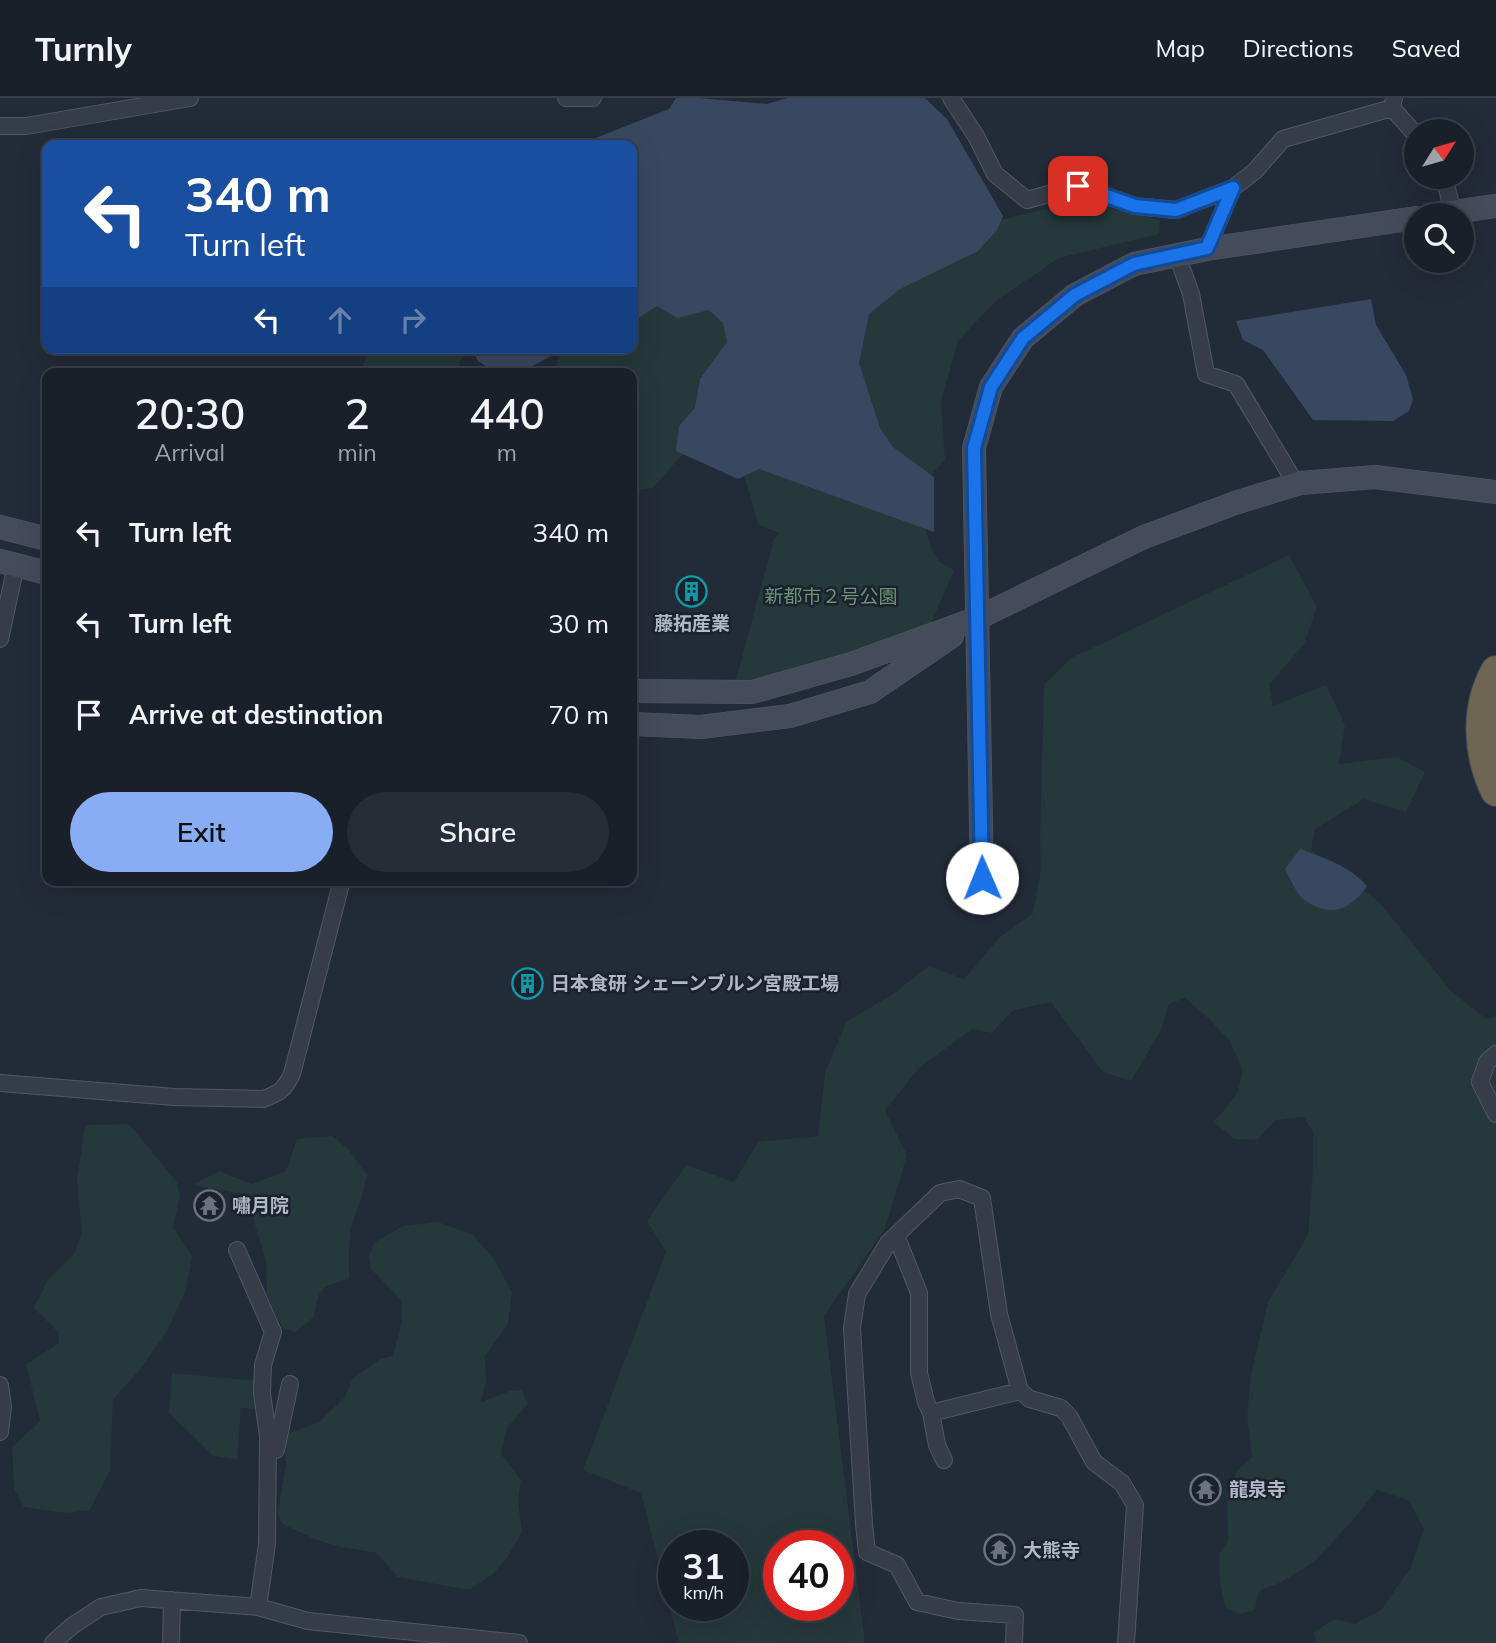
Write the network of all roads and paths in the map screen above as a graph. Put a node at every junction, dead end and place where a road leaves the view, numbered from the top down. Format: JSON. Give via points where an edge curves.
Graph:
{"nodes":[{"id":1,"x":190,"y":98,"type":"edge"},
{"id":2,"x":566,"y":98,"type":"edge"},
{"id":3,"x":593,"y":98,"type":"edge"},
{"id":4,"x":951,"y":98,"type":"edge"},
{"id":5,"x":1393,"y":103,"type":"edge"},
{"id":6,"x":1404,"y":119,"type":"edge"},
{"id":7,"x":0,"y":126,"type":"edge"},
{"id":8,"x":1233,"y":188,"type":"junction"},
{"id":9,"x":1496,"y":206,"type":"edge"},
{"id":10,"x":1474,"y":209,"type":"edge"},
{"id":11,"x":1404,"y":220,"type":"edge"},
{"id":12,"x":1207,"y":248,"type":"junction"},
{"id":13,"x":1177,"y":255,"type":"junction"},
{"id":14,"x":1296,"y":484,"type":"junction"},
{"id":15,"x":1496,"y":492,"type":"edge"},
{"id":16,"x":0,"y":527,"type":"edge"},
{"id":17,"x":42,"y":538,"type":"edge"},
{"id":18,"x":8,"y":563,"type":"edge"},
{"id":19,"x":42,"y":572,"type":"edge"},
{"id":20,"x":978,"y":618,"type":"junction"},
{"id":21,"x":0,"y":639,"type":"edge"},
{"id":22,"x":1496,"y":671,"type":"edge"},
{"id":23,"x":637,"y":691,"type":"edge"},
{"id":24,"x":637,"y":723,"type":"edge"},
{"id":25,"x":1496,"y":791,"type":"edge"},
{"id":26,"x":982,"y":878,"type":"dead end"},
{"id":27,"x":340,"y":886,"type":"edge"},
{"id":28,"x":1496,"y":1054,"type":"edge"},
{"id":29,"x":0,"y":1083,"type":"edge"},
{"id":30,"x":1496,"y":1114,"type":"edge"},
{"id":31,"x":896,"y":1236,"type":"junction"},
{"id":32,"x":237,"y":1250,"type":"dead end"},
{"id":33,"x":290,"y":1384,"type":"dead end"},
{"id":34,"x":0,"y":1385,"type":"edge"},
{"id":35,"x":1020,"y":1391,"type":"junction"},
{"id":36,"x":931,"y":1413,"type":"junction"},
{"id":37,"x":0,"y":1432,"type":"edge"},
{"id":38,"x":944,"y":1460,"type":"dead end"},
{"id":39,"x":268,"y":1468,"type":"junction"},
{"id":40,"x":172,"y":1600,"type":"junction"},
{"id":41,"x":258,"y":1607,"type":"junction"},
{"id":42,"x":391,"y":1637,"type":"edge"},
{"id":43,"x":53,"y":1643,"type":"edge"},
{"id":44,"x":171,"y":1643,"type":"edge"},
{"id":45,"x":519,"y":1643,"type":"edge"},
{"id":46,"x":1014,"y":1643,"type":"edge"},
{"id":47,"x":1126,"y":1643,"type":"edge"}],
"edges":[{"from":1,"to":7,"type":"street","via":[[26,126]]},
{"from":2,"to":3,"type":"street"},
{"from":4,"to":8,"type":"street","via":[[995,174],[1027,200],[1078,186],[1135,206],[1176,210]]},
{"from":5,"to":6,"type":"street"},
{"from":5,"to":8,"type":"street","via":[[1283,139]]},
{"from":8,"to":12,"type":"street"},
{"from":9,"to":10,"type":"street"},
{"from":11,"to":12,"type":"street"},
{"from":12,"to":13,"type":"street"},
{"from":13,"to":14,"type":"street","via":[[1191,294],[1206,374],[1236,384]]},
{"from":13,"to":20,"type":"street","via":[[1134,264],[1075,295],[1023,338],[991,387],[974,448]]},
{"from":14,"to":15,"type":"street","via":[[1375,477]]},
{"from":14,"to":20,"type":"street","via":[[1144,537]]},
{"from":16,"to":17,"type":"street"},
{"from":18,"to":19,"type":"street"},
{"from":18,"to":21,"type":"street"},
{"from":20,"to":23,"type":"street","via":[[851,664],[752,692]]},
{"from":20,"to":24,"type":"street","via":[[870,692],[790,716],[701,727]]},
{"from":20,"to":26,"type":"street"},
{"from":22,"to":25,"type":"highway","via":[[1483,709],[1481,736],[1483,758]]},
{"from":27,"to":29,"type":"street","via":[[292,1074],[286,1088],[276,1094],[264,1099],[174,1097]]},
{"from":28,"to":30,"type":"street","via":[[1487,1062],[1480,1082]]},
{"from":31,"to":35,"type":"street","via":[[940,1193],[959,1189],[982,1198],[999,1314]]},
{"from":31,"to":36,"type":"street","via":[[919,1293],[919,1373]]},
{"from":31,"to":46,"type":"street","via":[[857,1294],[852,1328],[867,1552],[897,1565],[918,1602],[958,1611],[1015,1615]]},
{"from":32,"to":39,"type":"street","via":[[273,1332],[263,1365]]},
{"from":33,"to":39,"type":"street","via":[[273,1464]]},
{"from":34,"to":37,"type":"street"},
{"from":35,"to":36,"type":"street"},
{"from":35,"to":47,"type":"street","via":[[1030,1399],[1061,1408],[1094,1462],[1122,1483],[1135,1505]]},
{"from":36,"to":38,"type":"street"},
{"from":39,"to":41,"type":"street","via":[[267,1544]]},
{"from":40,"to":41,"type":"street"},
{"from":40,"to":43,"type":"street","via":[[141,1598],[101,1608]]},
{"from":40,"to":44,"type":"street"},
{"from":41,"to":42,"type":"street"},
{"from":42,"to":45,"type":"street"}]}
